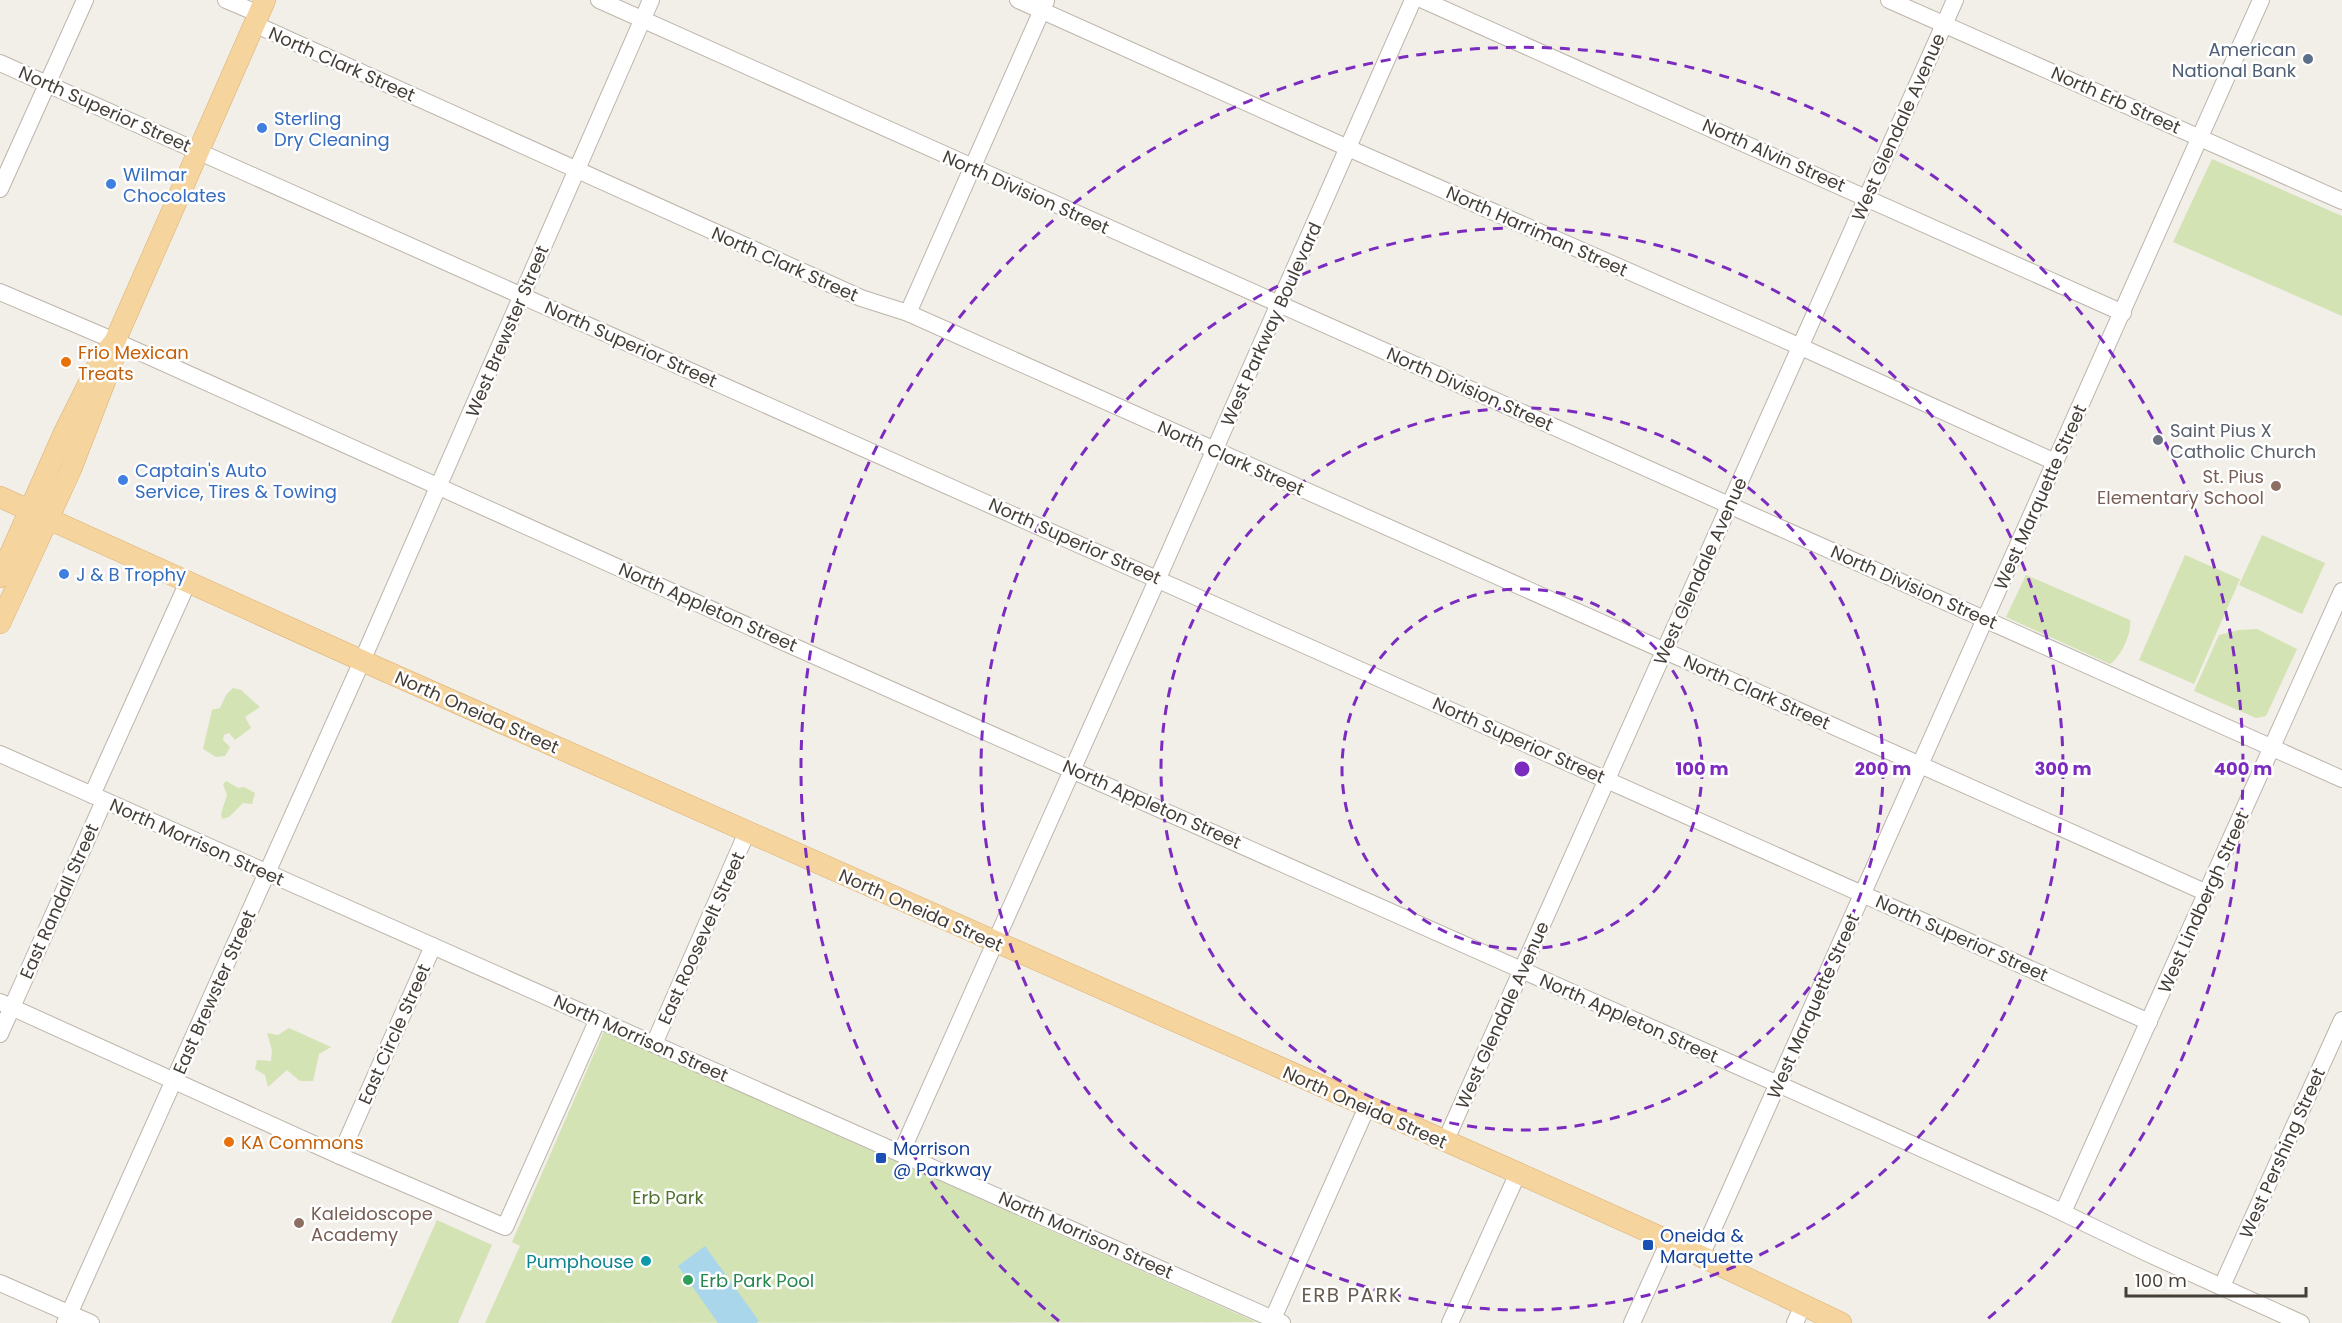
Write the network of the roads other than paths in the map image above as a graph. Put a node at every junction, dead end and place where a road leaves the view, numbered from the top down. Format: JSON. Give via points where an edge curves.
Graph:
{"nodes":[{"id":1,"x":85,"y":0,"type":"edge"},
{"id":2,"x":226,"y":0,"type":"edge"},
{"id":3,"x":599,"y":0,"type":"edge"},
{"id":4,"x":651,"y":0,"type":"edge"},
{"id":5,"x":1018,"y":0,"type":"edge"},
{"id":6,"x":1413,"y":0,"type":"edge"},
{"id":7,"x":1423,"y":0,"type":"edge"},
{"id":8,"x":1889,"y":0,"type":"edge"},
{"id":9,"x":1955,"y":0,"type":"edge"},
{"id":10,"x":2261,"y":0,"type":"edge"},
{"id":11,"x":1044,"y":5,"type":"edge"},
{"id":12,"x":259,"y":13,"type":"edge"},
{"id":13,"x":642,"y":19,"type":"junction"},
{"id":14,"x":1944,"y":24,"type":"junction"},
{"id":15,"x":0,"y":63,"type":"edge"},
{"id":16,"x":47,"y":84,"type":"junction"},
{"id":17,"x":2201,"y":138,"type":"junction"},
{"id":18,"x":1348,"y":148,"type":"junction"},
{"id":19,"x":199,"y":150,"type":"junction"},
{"id":20,"x":972,"y":168,"type":"junction"},
{"id":21,"x":576,"y":171,"type":"junction"},
{"id":22,"x":0,"y":189,"type":"edge"},
{"id":23,"x":1868,"y":197,"type":"junction"},
{"id":24,"x":2342,"y":201,"type":"edge"},
{"id":25,"x":0,"y":292,"type":"edge"},
{"id":26,"x":522,"y":295,"type":"junction"},
{"id":27,"x":1279,"y":304,"type":"junction"},
{"id":28,"x":908,"y":313,"type":"junction"},
{"id":29,"x":2123,"y":313,"type":"junction"},
{"id":30,"x":115,"y":342,"type":"junction"},
{"id":31,"x":1801,"y":347,"type":"junction"},
{"id":32,"x":1215,"y":451,"type":"junction"},
{"id":33,"x":2055,"y":462,"type":"junction"},
{"id":34,"x":438,"y":487,"type":"junction"},
{"id":35,"x":0,"y":497,"type":"edge"},
{"id":36,"x":1730,"y":505,"type":"junction"},
{"id":37,"x":39,"y":514,"type":"junction"},
{"id":38,"x":0,"y":577,"type":"edge"},
{"id":39,"x":1158,"y":578,"type":"junction"},
{"id":40,"x":188,"y":582,"type":"junction"},
{"id":41,"x":2342,"y":591,"type":"edge"},
{"id":42,"x":1986,"y":618,"type":"junction"},
{"id":43,"x":0,"y":623,"type":"edge"},
{"id":44,"x":1664,"y":651,"type":"junction"},
{"id":45,"x":362,"y":661,"type":"junction"},
{"id":46,"x":2272,"y":747,"type":"junction"},
{"id":47,"x":0,"y":754,"type":"edge"},
{"id":48,"x":1920,"y":765,"type":"junction"},
{"id":49,"x":1071,"y":768,"type":"junction"},
{"id":50,"x":2342,"y":778,"type":"edge"},
{"id":51,"x":1607,"y":779,"type":"junction"},
{"id":52,"x":98,"y":798,"type":"junction"},
{"id":53,"x":747,"y":832,"type":"junction"},
{"id":54,"x":267,"y":873,"type":"junction"},
{"id":55,"x":2206,"y":893,"type":"junction"},
{"id":56,"x":1863,"y":894,"type":"junction"},
{"id":57,"x":994,"y":942,"type":"junction"},
{"id":58,"x":433,"y":946,"type":"junction"},
{"id":59,"x":1521,"y":970,"type":"junction"},
{"id":60,"x":6,"y":1004,"type":"edge"},
{"id":61,"x":598,"y":1020,"type":"junction"},
{"id":62,"x":2342,"y":1020,"type":"edge"},
{"id":63,"x":2149,"y":1022,"type":"junction"},
{"id":64,"x":0,"y":1034,"type":"edge"},
{"id":65,"x":654,"y":1044,"type":"junction"},
{"id":66,"x":174,"y":1080,"type":"junction"},
{"id":67,"x":1778,"y":1084,"type":"junction"},
{"id":68,"x":1367,"y":1107,"type":"junction"},
{"id":69,"x":1445,"y":1142,"type":"junction"},
{"id":70,"x":901,"y":1153,"type":"junction"},
{"id":71,"x":340,"y":1156,"type":"junction"},
{"id":72,"x":1518,"y":1173,"type":"junction"},
{"id":73,"x":2063,"y":1212,"type":"junction"},
{"id":74,"x":1669,"y":1241,"type":"junction"},
{"id":75,"x":1701,"y":1256,"type":"junction"},
{"id":76,"x":0,"y":1283,"type":"edge"},
{"id":77,"x":2222,"y":1286,"type":"junction"},
{"id":78,"x":1799,"y":1314,"type":"edge"},
{"id":79,"x":67,"y":1318,"type":"edge"},
{"id":80,"x":1276,"y":1322,"type":"edge"},
{"id":81,"x":91,"y":1323,"type":"edge"},
{"id":82,"x":1450,"y":1323,"type":"edge"},
{"id":83,"x":1632,"y":1323,"type":"edge"},
{"id":84,"x":1841,"y":1323,"type":"edge"},
{"id":85,"x":2301,"y":1323,"type":"edge"}],
"edges":[{"from":1,"to":16,"type":"street"},
{"from":2,"to":12,"type":"street","name":"North Clark Street"},
{"from":3,"to":13,"type":"street","name":"North Division Street"},
{"from":4,"to":13,"type":"street","name":"West Brewster Street"},
{"from":5,"to":11,"type":"street","name":"North Harriman Street"},
{"from":6,"to":18,"type":"street","name":"West Parkway Boulevard"},
{"from":7,"to":23,"type":"street","name":"North Alvin Street"},
{"from":8,"to":14,"type":"street","name":"North Erb Street"},
{"from":9,"to":14,"type":"street","name":"West Glendale Avenue"},
{"from":10,"to":17,"type":"street","name":"West Marquette Street"},
{"from":11,"to":18,"type":"street","name":"North Harriman Street"},
{"from":11,"to":20,"type":"street"},
{"from":12,"to":19,"type":"main road"},
{"from":12,"to":21,"type":"street","name":"North Clark Street"},
{"from":13,"to":20,"type":"street","name":"North Division Street"},
{"from":13,"to":21,"type":"street","name":"West Brewster Street"},
{"from":14,"to":17,"type":"street","name":"North Erb Street"},
{"from":14,"to":23,"type":"street","name":"West Glendale Avenue"},
{"from":15,"to":16,"type":"street","name":"North Superior Street"},
{"from":16,"to":19,"type":"street","name":"North Superior Street"},
{"from":16,"to":22,"type":"street"},
{"from":17,"to":24,"type":"street","name":"North Erb Street"},
{"from":17,"to":29,"type":"street","name":"West Marquette Street"},
{"from":18,"to":27,"type":"street","name":"West Parkway Boulevard"},
{"from":18,"to":31,"type":"street","name":"North Harriman Street"},
{"from":19,"to":26,"type":"street","name":"North Superior Street"},
{"from":19,"to":30,"type":"main road"},
{"from":20,"to":27,"type":"street","name":"North Division Street"},
{"from":20,"to":28,"type":"street"},
{"from":21,"to":26,"type":"street","name":"West Brewster Street"},
{"from":21,"to":28,"type":"street","name":"North Clark Street","via":[[861,298]]},
{"from":23,"to":29,"type":"street","name":"North Alvin Street"},
{"from":23,"to":31,"type":"street","name":"West Glendale Avenue"},
{"from":25,"to":30,"type":"street","name":"North Appleton Street"},
{"from":26,"to":34,"type":"street","name":"West Brewster Street"},
{"from":26,"to":39,"type":"street","name":"North Superior Street"},
{"from":27,"to":32,"type":"street","name":"West Parkway Boulevard"},
{"from":27,"to":36,"type":"street","name":"North Division Street"},
{"from":28,"to":32,"type":"street","name":"North Clark Street"},
{"from":29,"to":33,"type":"street","name":"West Marquette Street"},
{"from":30,"to":34,"type":"street","name":"North Appleton Street"},
{"from":30,"to":37,"type":"main road","via":[[102,357],[64,433]]},
{"from":31,"to":33,"type":"street","name":"North Harriman Street"},
{"from":31,"to":36,"type":"street","name":"West Glendale Avenue"},
{"from":32,"to":39,"type":"street","name":"West Parkway Boulevard"},
{"from":32,"to":44,"type":"street","name":"North Clark Street"},
{"from":33,"to":42,"type":"street","name":"West Marquette Street"},
{"from":34,"to":45,"type":"street","name":"West Brewster Street"},
{"from":34,"to":49,"type":"street","name":"North Appleton Street"},
{"from":35,"to":37,"type":"main road","name":"North Oneida Street"},
{"from":36,"to":42,"type":"street","name":"North Division Street"},
{"from":36,"to":44,"type":"street","name":"West Glendale Avenue"},
{"from":37,"to":38,"type":"main road"},
{"from":37,"to":40,"type":"main road","name":"North Oneida Street"},
{"from":37,"to":43,"type":"main road"},
{"from":39,"to":49,"type":"street","name":"West Parkway Boulevard"},
{"from":39,"to":51,"type":"street","name":"North Superior Street"},
{"from":40,"to":45,"type":"main road","name":"North Oneida Street"},
{"from":40,"to":52,"type":"street","name":"East Randall Street"},
{"from":41,"to":46,"type":"street","name":"West Lindbergh Street"},
{"from":42,"to":46,"type":"street","name":"North Division Street"},
{"from":42,"to":48,"type":"street","name":"West Marquette Street"},
{"from":44,"to":48,"type":"street","name":"North Clark Street"},
{"from":44,"to":51,"type":"street","name":"West Glendale Avenue"},
{"from":45,"to":53,"type":"main road","name":"North Oneida Street"},
{"from":45,"to":54,"type":"street","name":"East Brewster Street"},
{"from":46,"to":50,"type":"street","name":"North Division Street"},
{"from":46,"to":55,"type":"street","name":"West Lindbergh Street"},
{"from":47,"to":52,"type":"street","name":"North Morrison Street"},
{"from":48,"to":55,"type":"street","name":"North Clark Street"},
{"from":48,"to":56,"type":"street","name":"West Marquette Street"},
{"from":49,"to":57,"type":"street","name":"West Parkway Boulevard"},
{"from":49,"to":59,"type":"street","name":"North Appleton Street"},
{"from":51,"to":56,"type":"street","name":"North Superior Street"},
{"from":51,"to":59,"type":"street","name":"West Glendale Avenue"},
{"from":52,"to":54,"type":"street","name":"North Morrison Street"},
{"from":52,"to":60,"type":"street","name":"East Randall Street"},
{"from":53,"to":57,"type":"main road","name":"North Oneida Street"},
{"from":53,"to":65,"type":"street","name":"East Roosevelt Street"},
{"from":54,"to":58,"type":"street","name":"North Morrison Street"},
{"from":54,"to":66,"type":"street","name":"East Brewster Street"},
{"from":55,"to":63,"type":"street","name":"West Lindbergh Street"},
{"from":56,"to":63,"type":"street","name":"North Superior Street"},
{"from":56,"to":67,"type":"street","name":"West Marquette Street"},
{"from":57,"to":68,"type":"main road","name":"North Oneida Street"},
{"from":57,"to":70,"type":"street","name":"West Parkway Boulevard"},
{"from":58,"to":61,"type":"street","name":"North Morrison Street"},
{"from":58,"to":71,"type":"street","name":"East Circle Street"},
{"from":59,"to":67,"type":"street","name":"North Appleton Street"},
{"from":59,"to":69,"type":"street","name":"West Glendale Avenue"},
{"from":60,"to":64,"type":"street","name":"East Randall Street"},
{"from":60,"to":66,"type":"street"},
{"from":61,"to":65,"type":"street","name":"North Morrison Street"},
{"from":61,"to":71,"type":"street","via":[[505,1227]]},
{"from":62,"to":77,"type":"street","name":"West Pershing Street"},
{"from":63,"to":73,"type":"street","name":"West Lindbergh Street"},
{"from":65,"to":70,"type":"street","name":"North Morrison Street"},
{"from":66,"to":71,"type":"street"},
{"from":66,"to":79,"type":"street","name":"East Brewster Street"},
{"from":67,"to":73,"type":"street","name":"North Appleton Street"},
{"from":67,"to":75,"type":"street","name":"West Marquette Street"},
{"from":68,"to":69,"type":"main road","name":"North Oneida Street"},
{"from":68,"to":80,"type":"street"},
{"from":69,"to":72,"type":"main road","name":"North Oneida Street"},
{"from":70,"to":80,"type":"street","name":"North Morrison Street"},
{"from":72,"to":74,"type":"main road","name":"North Oneida Street"},
{"from":72,"to":82,"type":"street"},
{"from":73,"to":77,"type":"street","name":"North Appleton Street"},
{"from":74,"to":75,"type":"main road","name":"North Oneida Street"},
{"from":74,"to":83,"type":"street"},
{"from":75,"to":78,"type":"main road","name":"North Oneida Street"},
{"from":76,"to":79,"type":"street"},
{"from":77,"to":85,"type":"street","name":"North Appleton Street"},
{"from":78,"to":84,"type":"main road","name":"North Oneida Street"},
{"from":79,"to":81,"type":"street"}]}
